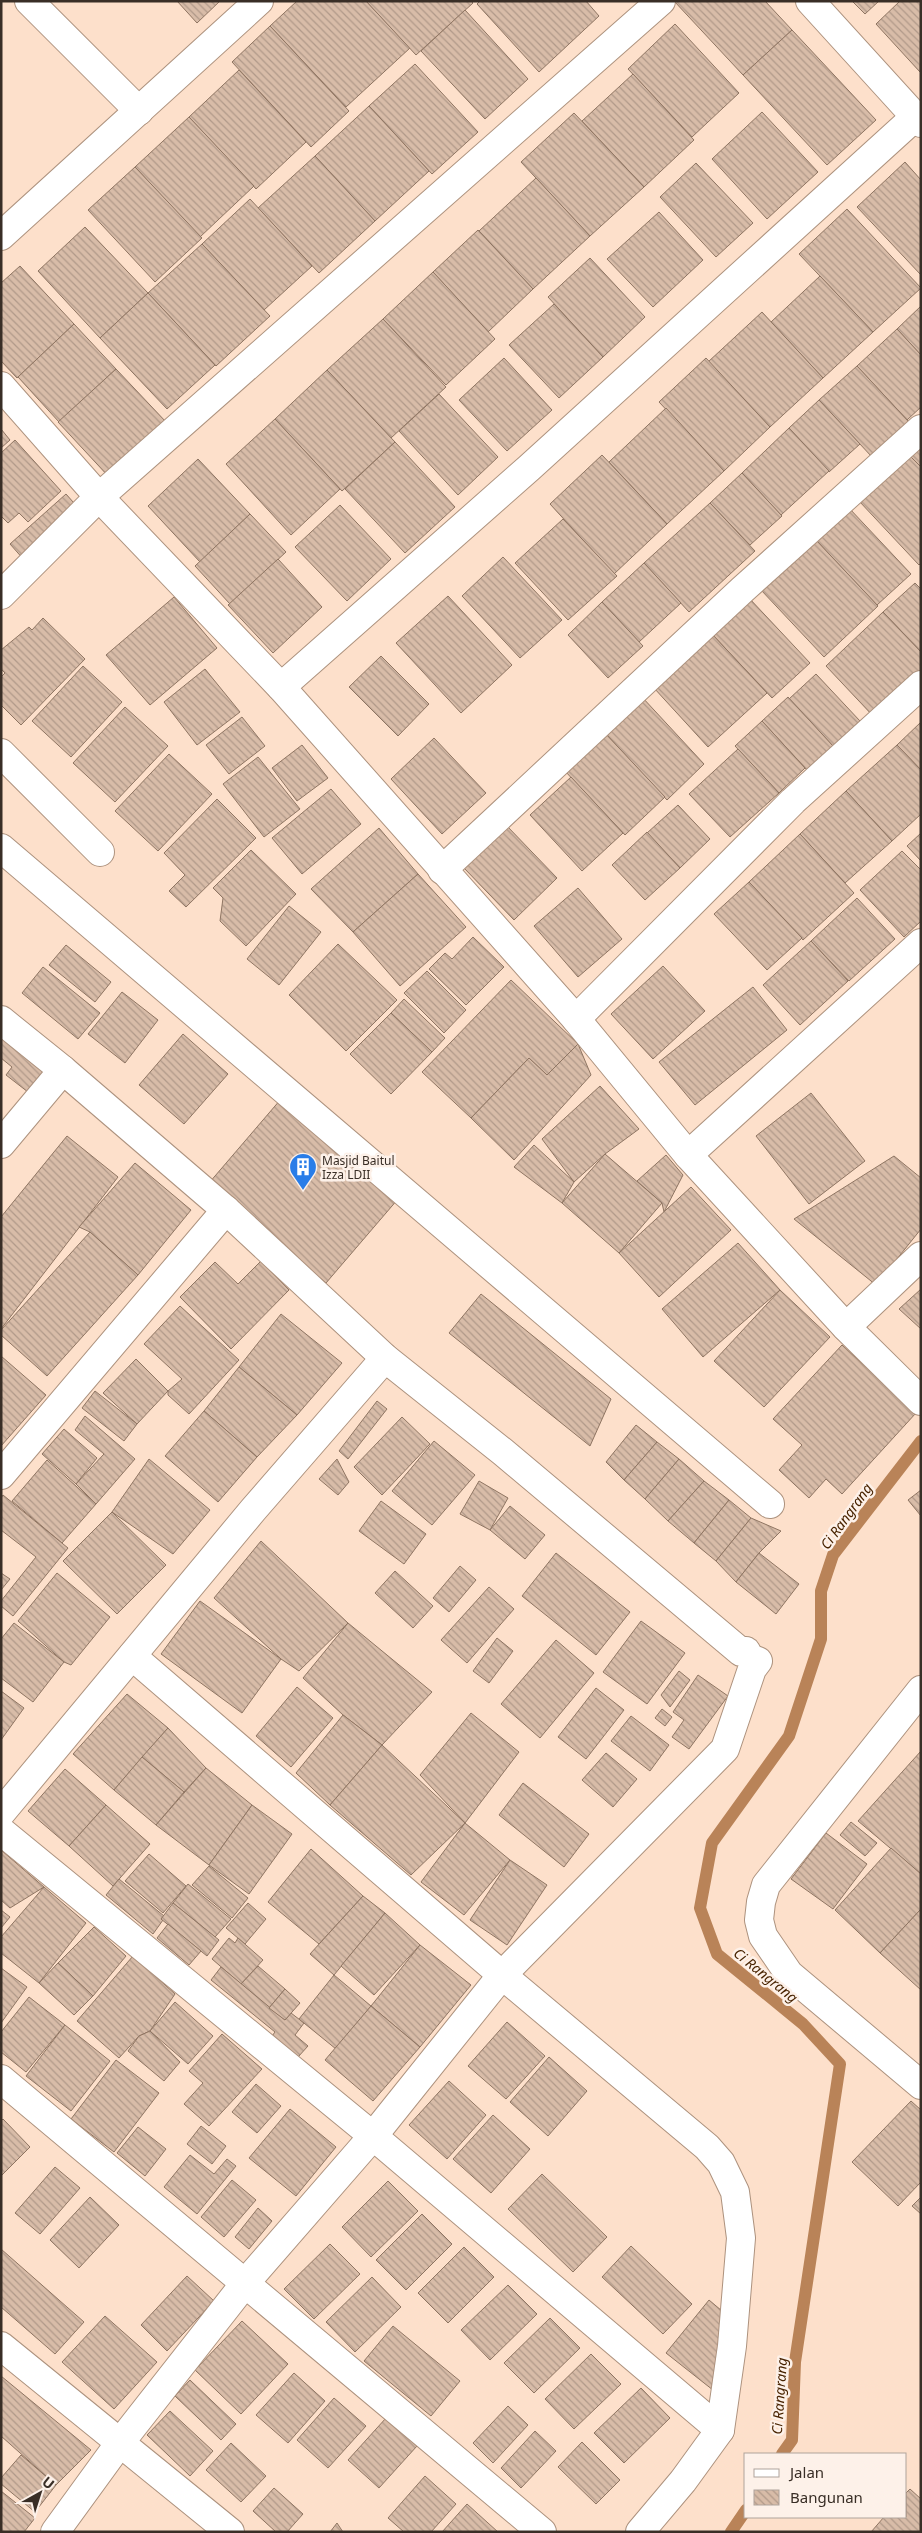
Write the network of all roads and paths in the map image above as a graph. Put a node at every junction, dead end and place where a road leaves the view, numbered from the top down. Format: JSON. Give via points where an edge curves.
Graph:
{"nodes":[{"id":1,"x":29,"y":1,"type":"edge"},
{"id":2,"x":259,"y":1,"type":"edge"},
{"id":3,"x":661,"y":1,"type":"edge"},
{"id":4,"x":810,"y":1,"type":"edge"},
{"id":5,"x":139,"y":112,"type":"junction"},
{"id":6,"x":918,"y":120,"type":"edge"},
{"id":7,"x":1,"y":236,"type":"edge"},
{"id":8,"x":1,"y":386,"type":"edge"},
{"id":9,"x":921,"y":429,"type":"edge"},
{"id":10,"x":99,"y":497,"type":"junction"},
{"id":11,"x":1,"y":595,"type":"edge"},
{"id":12,"x":921,"y":685,"type":"edge"},
{"id":13,"x":281,"y":687,"type":"junction"},
{"id":14,"x":1,"y":753,"type":"edge"},
{"id":15,"x":1,"y":848,"type":"edge"},
{"id":16,"x":100,"y":852,"type":"dead end"},
{"id":17,"x":442,"y":870,"type":"junction"},
{"id":18,"x":921,"y":943,"type":"edge"},
{"id":19,"x":576,"y":1019,"type":"junction"},
{"id":20,"x":1,"y":1020,"type":"edge"},
{"id":21,"x":63,"y":1070,"type":"junction"},
{"id":22,"x":1,"y":1144,"type":"edge"},
{"id":23,"x":688,"y":1155,"type":"junction"},
{"id":24,"x":226,"y":1210,"type":"junction"},
{"id":25,"x":921,"y":1256,"type":"edge"},
{"id":26,"x":846,"y":1328,"type":"junction"},
{"id":27,"x":385,"y":1358,"type":"junction"},
{"id":28,"x":920,"y":1400,"type":"edge"},
{"id":29,"x":1,"y":1475,"type":"edge"},
{"id":30,"x":770,"y":1504,"type":"dead end"},
{"id":31,"x":132,"y":1656,"type":"junction"},
{"id":32,"x":917,"y":1702,"type":"edge"},
{"id":33,"x":1,"y":1813,"type":"edge"},
{"id":34,"x":1,"y":1831,"type":"edge"},
{"id":35,"x":502,"y":1974,"type":"junction"},
{"id":36,"x":1,"y":2079,"type":"edge"},
{"id":37,"x":921,"y":2086,"type":"edge"},
{"id":38,"x":373,"y":2136,"type":"junction"},
{"id":39,"x":246,"y":2282,"type":"junction"},
{"id":40,"x":1,"y":2346,"type":"edge"},
{"id":41,"x":720,"y":2430,"type":"junction"},
{"id":42,"x":119,"y":2444,"type":"junction"},
{"id":43,"x":55,"y":2532,"type":"edge"},
{"id":44,"x":230,"y":2532,"type":"edge"},
{"id":45,"x":542,"y":2532,"type":"edge"},
{"id":46,"x":640,"y":2532,"type":"edge"}],
"edges":[{"from":1,"to":5,"type":"street"},
{"from":2,"to":5,"type":"street"},
{"from":3,"to":10,"type":"street"},
{"from":4,"to":6,"type":"street"},
{"from":5,"to":7,"type":"street"},
{"from":6,"to":13,"type":"street"},
{"from":8,"to":10,"type":"street"},
{"from":9,"to":17,"type":"street","via":[[742,590]]},
{"from":10,"to":11,"type":"street"},
{"from":10,"to":13,"type":"street"},
{"from":12,"to":19,"type":"street","via":[[793,801]]},
{"from":13,"to":17,"type":"street"},
{"from":14,"to":16,"type":"street"},
{"from":15,"to":30,"type":"street"},
{"from":17,"to":19,"type":"street"},
{"from":18,"to":23,"type":"street"},
{"from":19,"to":23,"type":"street"},
{"from":20,"to":21,"type":"street"},
{"from":21,"to":22,"type":"street"},
{"from":21,"to":24,"type":"street"},
{"from":23,"to":26,"type":"street"},
{"from":24,"to":27,"type":"street"},
{"from":24,"to":29,"type":"street"},
{"from":25,"to":26,"type":"street"},
{"from":26,"to":28,"type":"street"},
{"from":27,"to":31,"type":"street"},
{"from":27,"to":35,"type":"street","via":[[503,1452],[741,1652],[746,1651],[750,1658],[758,1661],[752,1669],[726,1749]]},
{"from":31,"to":33,"type":"street"},
{"from":31,"to":35,"type":"street"},
{"from":32,"to":37,"type":"street","via":[[766,1885],[759,1920],[763,1936],[789,1974]]},
{"from":34,"to":38,"type":"street"},
{"from":35,"to":38,"type":"street"},
{"from":35,"to":41,"type":"street","via":[[707,2147],[729,2176],[735,2192],[741,2238],[732,2346]]},
{"from":36,"to":39,"type":"street"},
{"from":38,"to":39,"type":"street"},
{"from":38,"to":41,"type":"street"},
{"from":39,"to":42,"type":"street"},
{"from":39,"to":45,"type":"street"},
{"from":40,"to":42,"type":"street"},
{"from":41,"to":46,"type":"street"},
{"from":42,"to":43,"type":"street"},
{"from":42,"to":44,"type":"street"}]}
